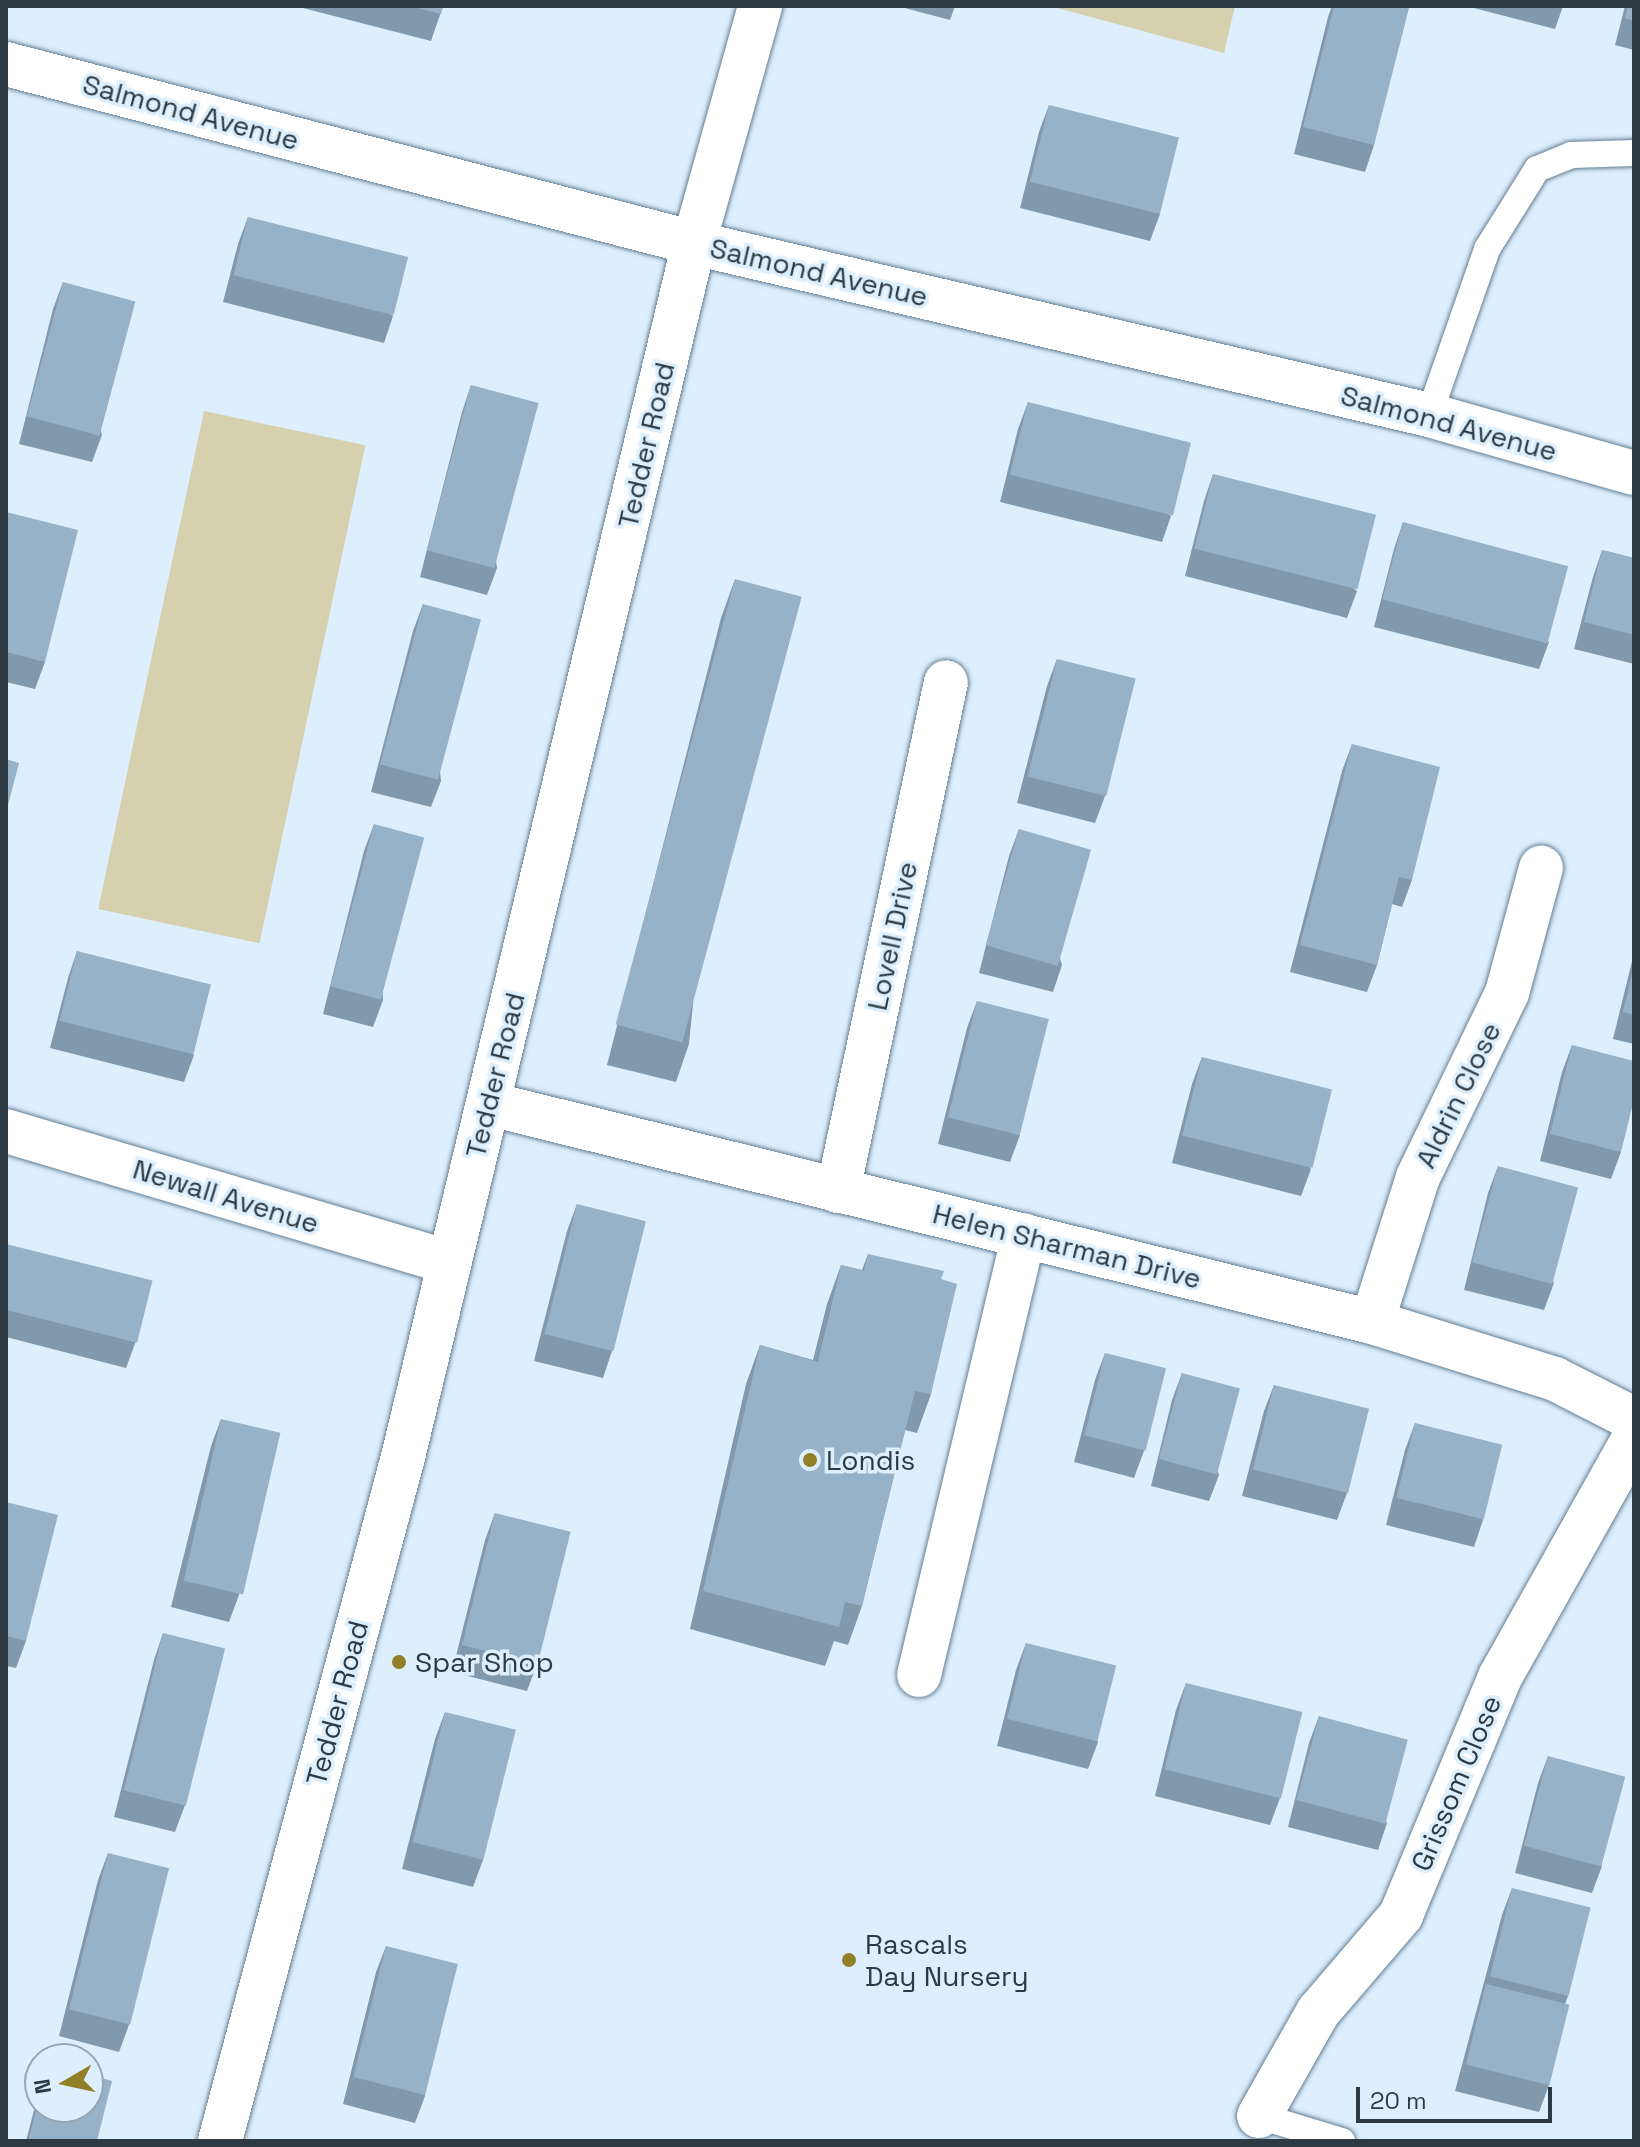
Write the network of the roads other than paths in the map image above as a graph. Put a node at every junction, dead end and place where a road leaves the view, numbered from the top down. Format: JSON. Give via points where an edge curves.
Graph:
{"nodes":[{"id":1,"x":760,"y":6,"type":"edge"},
{"id":2,"x":6,"y":64,"type":"edge"},
{"id":3,"x":1634,"y":153,"type":"edge"},
{"id":4,"x":694,"y":243,"type":"junction"},
{"id":5,"x":1429,"y":415,"type":"junction"},
{"id":6,"x":1634,"y":473,"type":"edge"},
{"id":7,"x":946,"y":682,"type":"dead end"},
{"id":8,"x":1541,"y":868,"type":"dead end"},
{"id":9,"x":490,"y":1104,"type":"junction"},
{"id":10,"x":6,"y":1131,"type":"edge"},
{"id":11,"x":838,"y":1191,"type":"junction"},
{"id":12,"x":1024,"y":1235,"type":"junction"},
{"id":13,"x":447,"y":1262,"type":"junction"},
{"id":14,"x":1372,"y":1322,"type":"junction"},
{"id":15,"x":1634,"y":1419,"type":"edge"},
{"id":16,"x":1634,"y":1438,"type":"edge"},
{"id":17,"x":919,"y":1675,"type":"dead end"},
{"id":18,"x":1259,"y":2116,"type":"joint"},
{"id":19,"x":220,"y":2141,"type":"edge"},
{"id":20,"x":1342,"y":2141,"type":"edge"}],
"edges":[{"from":1,"to":4,"type":"street","name":"Tedder Road"},
{"from":2,"to":4,"type":"street","name":"Salmond Avenue"},
{"from":3,"to":5,"type":"lane","via":[[1571,155],[1537,169],[1487,249]]},
{"from":4,"to":5,"type":"street","name":"Salmond Avenue"},
{"from":4,"to":9,"type":"street","name":"Tedder Road"},
{"from":5,"to":6,"type":"street","name":"Salmond Avenue"},
{"from":7,"to":11,"type":"street","name":"Lovell Drive"},
{"from":8,"to":14,"type":"street","name":"Aldrin Close","via":[[1507,993],[1418,1177]]},
{"from":9,"to":11,"type":"street","name":"Helen Sharman Drive"},
{"from":9,"to":13,"type":"street","name":"Tedder Road"},
{"from":10,"to":13,"type":"street","name":"Newall Avenue"},
{"from":11,"to":12,"type":"street","name":"Helen Sharman Drive"},
{"from":12,"to":14,"type":"street","name":"Helen Sharman Drive"},
{"from":12,"to":17,"type":"street"},
{"from":13,"to":19,"type":"street","name":"Tedder Road","via":[[403,1457]]},
{"from":14,"to":15,"type":"street","name":"Helen Sharman Drive","via":[[1555,1379]]},
{"from":16,"to":18,"type":"street","name":"Grissom Close","via":[[1500,1677],[1401,1915],[1318,2012]]},
{"from":18,"to":20,"type":"lane"}]}
